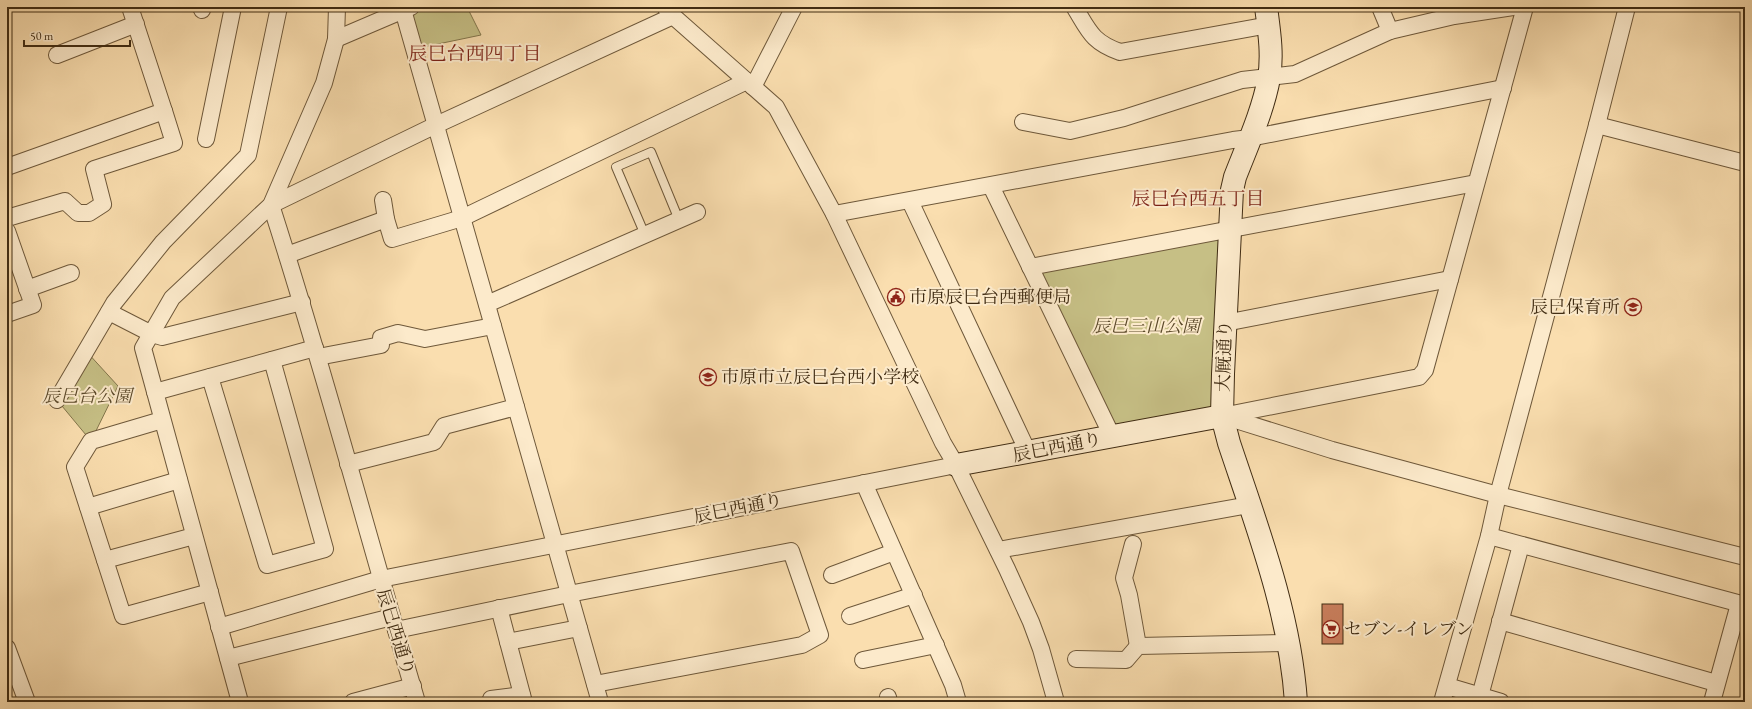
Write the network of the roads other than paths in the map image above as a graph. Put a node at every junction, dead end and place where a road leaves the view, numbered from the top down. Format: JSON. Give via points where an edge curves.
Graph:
{"nodes":[{"id":1,"x":130,"y":7,"type":"edge"},
{"id":2,"x":233,"y":7,"type":"edge"},
{"id":3,"x":279,"y":7,"type":"edge"},
{"id":4,"x":337,"y":7,"type":"edge"},
{"id":5,"x":794,"y":7,"type":"edge"},
{"id":6,"x":1380,"y":7,"type":"edge"},
{"id":7,"x":1513,"y":7,"type":"edge"},
{"id":8,"x":1525,"y":7,"type":"edge"},
{"id":9,"x":1627,"y":7,"type":"edge"},
{"id":10,"x":1075,"y":8,"type":"dead end"},
{"id":11,"x":407,"y":9,"type":"edge"},
{"id":12,"x":669,"y":12,"type":"edge"},
{"id":13,"x":1267,"y":16,"type":"edge"},
{"id":14,"x":136,"y":24,"type":"junction"},
{"id":15,"x":1390,"y":31,"type":"junction"},
{"id":16,"x":336,"y":40,"type":"junction"},
{"id":17,"x":57,"y":54,"type":"dead end"},
{"id":18,"x":1269,"y":77,"type":"junction"},
{"id":19,"x":750,"y":84,"type":"junction"},
{"id":20,"x":1503,"y":88,"type":"junction"},
{"id":21,"x":164,"y":111,"type":"junction"},
{"id":22,"x":1022,"y":122,"type":"dead end"},
{"id":23,"x":436,"y":125,"type":"junction"},
{"id":24,"x":1597,"y":125,"type":"junction"},
{"id":25,"x":1250,"y":138,"type":"junction"},
{"id":26,"x":206,"y":139,"type":"dead end"},
{"id":27,"x":1745,"y":163,"type":"edge"},
{"id":28,"x":7,"y":167,"type":"edge"},
{"id":29,"x":1476,"y":183,"type":"junction"},
{"id":30,"x":991,"y":186,"type":"junction"},
{"id":31,"x":383,"y":200,"type":"dead end"},
{"id":32,"x":910,"y":201,"type":"junction"},
{"id":33,"x":271,"y":205,"type":"junction"},
{"id":34,"x":697,"y":212,"type":"dead end"},
{"id":35,"x":834,"y":214,"type":"junction"},
{"id":36,"x":7,"y":218,"type":"edge"},
{"id":37,"x":462,"y":218,"type":"junction"},
{"id":38,"x":386,"y":219,"type":"junction"},
{"id":39,"x":679,"y":220,"type":"junction"},
{"id":40,"x":1229,"y":229,"type":"junction"},
{"id":41,"x":7,"y":231,"type":"edge"},
{"id":42,"x":645,"y":235,"type":"junction"},
{"id":43,"x":287,"y":255,"type":"junction"},
{"id":44,"x":1030,"y":267,"type":"junction"},
{"id":45,"x":71,"y":273,"type":"dead end"},
{"id":46,"x":1450,"y":279,"type":"junction"},
{"id":47,"x":27,"y":289,"type":"junction"},
{"id":48,"x":302,"y":302,"type":"junction"},
{"id":49,"x":487,"y":304,"type":"junction"},
{"id":50,"x":109,"y":312,"type":"junction"},
{"id":51,"x":7,"y":314,"type":"edge"},
{"id":52,"x":1225,"y":322,"type":"junction"},
{"id":53,"x":493,"y":326,"type":"junction"},
{"id":54,"x":152,"y":334,"type":"junction"},
{"id":55,"x":317,"y":353,"type":"junction"},
{"id":56,"x":272,"y":360,"type":"junction"},
{"id":57,"x":210,"y":377,"type":"junction"},
{"id":58,"x":155,"y":392,"type":"junction"},
{"id":59,"x":57,"y":400,"type":"dead end"},
{"id":60,"x":516,"y":407,"type":"junction"},
{"id":61,"x":1222,"y":416,"type":"junction"},
{"id":62,"x":162,"y":420,"type":"junction"},
{"id":63,"x":1112,"y":436,"type":"junction"},
{"id":64,"x":1028,"y":452,"type":"junction"},
{"id":65,"x":348,"y":464,"type":"junction"},
{"id":66,"x":956,"y":465,"type":"junction"},
{"id":67,"x":179,"y":480,"type":"junction"},
{"id":68,"x":864,"y":483,"type":"junction"},
{"id":69,"x":1498,"y":494,"type":"junction"},
{"id":70,"x":1249,"y":505,"type":"junction"},
{"id":71,"x":88,"y":507,"type":"junction"},
{"id":72,"x":194,"y":536,"type":"junction"},
{"id":73,"x":1489,"y":536,"type":"junction"},
{"id":74,"x":1133,"y":544,"type":"dead end"},
{"id":75,"x":555,"y":545,"type":"junction"},
{"id":76,"x":1521,"y":545,"type":"junction"},
{"id":77,"x":998,"y":550,"type":"junction"},
{"id":78,"x":894,"y":552,"type":"junction"},
{"id":79,"x":1745,"y":557,"type":"edge"},
{"id":80,"x":105,"y":560,"type":"junction"},
{"id":81,"x":832,"y":575,"type":"dead end"},
{"id":82,"x":381,"y":579,"type":"junction"},
{"id":83,"x":210,"y":592,"type":"junction"},
{"id":84,"x":570,"y":594,"type":"junction"},
{"id":85,"x":914,"y":595,"type":"junction"},
{"id":86,"x":1742,"y":604,"type":"edge"},
{"id":87,"x":499,"y":608,"type":"junction"},
{"id":88,"x":850,"y":616,"type":"dead end"},
{"id":89,"x":1500,"y":621,"type":"junction"},
{"id":90,"x":394,"y":623,"type":"junction"},
{"id":91,"x":219,"y":627,"type":"junction"},
{"id":92,"x":579,"y":628,"type":"junction"},
{"id":93,"x":508,"y":642,"type":"junction"},
{"id":94,"x":1288,"y":643,"type":"junction"},
{"id":95,"x":936,"y":645,"type":"junction"},
{"id":96,"x":1138,"y":646,"type":"junction"},
{"id":97,"x":7,"y":648,"type":"edge"},
{"id":98,"x":228,"y":658,"type":"junction"},
{"id":99,"x":1076,"y":659,"type":"dead end"},
{"id":100,"x":863,"y":660,"type":"dead end"},
{"id":101,"x":1716,"y":683,"type":"junction"},
{"id":102,"x":595,"y":684,"type":"junction"},
{"id":103,"x":412,"y":686,"type":"junction"},
{"id":104,"x":1447,"y":686,"type":"junction"},
{"id":105,"x":1480,"y":696,"type":"junction"},
{"id":106,"x":523,"y":698,"type":"edge"},
{"id":107,"x":27,"y":702,"type":"edge"},
{"id":108,"x":240,"y":702,"type":"edge"},
{"id":109,"x":353,"y":702,"type":"edge"},
{"id":110,"x":417,"y":702,"type":"edge"},
{"id":111,"x":490,"y":702,"type":"edge"},
{"id":112,"x":600,"y":702,"type":"edge"},
{"id":113,"x":958,"y":702,"type":"edge"},
{"id":114,"x":1056,"y":702,"type":"edge"},
{"id":115,"x":1296,"y":702,"type":"edge"},
{"id":116,"x":1442,"y":702,"type":"edge"},
{"id":117,"x":1501,"y":702,"type":"edge"},
{"id":118,"x":1712,"y":702,"type":"edge"}],
"edges":[{"from":1,"to":14,"type":"street"},
{"from":2,"to":26,"type":"street"},
{"from":3,"to":50,"type":"street","via":[[248,155],[164,242]]},
{"from":4,"to":16,"type":"street"},
{"from":5,"to":19,"type":"street"},
{"from":6,"to":15,"type":"street"},
{"from":7,"to":15,"type":"street","via":[[1454,16]]},
{"from":8,"to":20,"type":"street"},
{"from":9,"to":24,"type":"street"},
{"from":10,"to":13,"type":"street","via":[[1090,34],[1105,46],[1120,52]]},
{"from":11,"to":16,"type":"street"},
{"from":11,"to":23,"type":"street"},
{"from":12,"to":19,"type":"street"},
{"from":12,"to":23,"type":"street"},
{"from":13,"to":18,"type":"street","name":"大厩通り","via":[[1271,52]]},
{"from":14,"to":17,"type":"street"},
{"from":14,"to":21,"type":"street"},
{"from":15,"to":18,"type":"street","via":[[1295,74]]},
{"from":16,"to":33,"type":"street","via":[[324,83]]},
{"from":18,"to":22,"type":"street","via":[[1242,80],[1124,118],[1070,131]]},
{"from":18,"to":25,"type":"street","name":"大厩通り"},
{"from":19,"to":35,"type":"street","via":[[776,107]]},
{"from":19,"to":37,"type":"street"},
{"from":20,"to":25,"type":"street"},
{"from":20,"to":29,"type":"street"},
{"from":21,"to":28,"type":"street"},
{"from":21,"to":36,"type":"street","via":[[174,143],[94,169],[103,204],[89,213],[78,213],[65,201]]},
{"from":23,"to":33,"type":"street"},
{"from":23,"to":37,"type":"street"},
{"from":24,"to":27,"type":"street"},
{"from":24,"to":69,"type":"street"},
{"from":25,"to":30,"type":"street"},
{"from":25,"to":40,"type":"street","name":"大厩通り","via":[[1232,190]]},
{"from":29,"to":40,"type":"street"},
{"from":29,"to":46,"type":"street"},
{"from":30,"to":32,"type":"street"},
{"from":30,"to":44,"type":"street"},
{"from":31,"to":38,"type":"street"},
{"from":32,"to":35,"type":"street"},
{"from":32,"to":64,"type":"street"},
{"from":33,"to":43,"type":"street"},
{"from":33,"to":54,"type":"street","via":[[172,298]]},
{"from":34,"to":39,"type":"street"},
{"from":35,"to":66,"type":"street","via":[[943,443]]},
{"from":37,"to":38,"type":"street","via":[[392,239]]},
{"from":37,"to":49,"type":"street"},
{"from":38,"to":43,"type":"street"},
{"from":39,"to":42,"type":"street"},
{"from":39,"to":42,"type":"lane","via":[[650,152],[616,166]]},
{"from":40,"to":44,"type":"street"},
{"from":40,"to":52,"type":"street","name":"大厩通り"},
{"from":41,"to":47,"type":"street"},
{"from":42,"to":49,"type":"street"},
{"from":43,"to":48,"type":"street"},
{"from":44,"to":63,"type":"street"},
{"from":45,"to":47,"type":"street"},
{"from":46,"to":52,"type":"street"},
{"from":46,"to":61,"type":"street","via":[[1425,370],[1419,377]]},
{"from":47,"to":51,"type":"street","via":[[32,305]]},
{"from":48,"to":54,"type":"street","via":[[162,337]]},
{"from":48,"to":55,"type":"street"},
{"from":49,"to":53,"type":"street"},
{"from":50,"to":54,"type":"street"},
{"from":50,"to":59,"type":"street"},
{"from":52,"to":61,"type":"street","name":"大厩通り"},
{"from":53,"to":55,"type":"street","via":[[425,339],[398,332],[381,338],[381,345]]},
{"from":53,"to":60,"type":"street"},
{"from":54,"to":58,"type":"street","via":[[142,348]]},
{"from":55,"to":56,"type":"street"},
{"from":55,"to":65,"type":"street"},
{"from":56,"to":57,"type":"street"},
{"from":56,"to":57,"type":"street","via":[[325,549],[266,565]]},
{"from":57,"to":58,"type":"street"},
{"from":58,"to":62,"type":"street"},
{"from":60,"to":65,"type":"street","via":[[444,426],[434,442]]},
{"from":60,"to":75,"type":"street"},
{"from":61,"to":63,"type":"street","name":"辰巳西通り"},
{"from":61,"to":69,"type":"street","via":[[1332,450]]},
{"from":61,"to":70,"type":"street","name":"大厩通り"},
{"from":62,"to":67,"type":"street"},
{"from":62,"to":71,"type":"street","via":[[91,441],[75,467]]},
{"from":63,"to":64,"type":"street","name":"辰巳西通り"},
{"from":64,"to":66,"type":"street","name":"辰巳西通り"},
{"from":65,"to":82,"type":"street"},
{"from":66,"to":68,"type":"street","name":"辰巳西通り"},
{"from":66,"to":77,"type":"street"},
{"from":67,"to":71,"type":"street"},
{"from":67,"to":72,"type":"street"},
{"from":68,"to":75,"type":"street","name":"辰巳西通り"},
{"from":68,"to":78,"type":"street"},
{"from":69,"to":73,"type":"street"},
{"from":69,"to":79,"type":"street"},
{"from":70,"to":77,"type":"street"},
{"from":70,"to":94,"type":"street","name":"大厩通り","via":[[1274,586]]},
{"from":71,"to":80,"type":"street"},
{"from":72,"to":80,"type":"street"},
{"from":72,"to":83,"type":"street"},
{"from":73,"to":76,"type":"street"},
{"from":73,"to":104,"type":"street"},
{"from":74,"to":96,"type":"street","via":[[1124,578]]},
{"from":75,"to":82,"type":"street","name":"辰巳西通り"},
{"from":75,"to":84,"type":"street"},
{"from":76,"to":86,"type":"street"},
{"from":76,"to":89,"type":"street"},
{"from":77,"to":114,"type":"street","via":[[1031,622]]},
{"from":78,"to":81,"type":"street"},
{"from":78,"to":85,"type":"street"},
{"from":80,"to":83,"type":"street","via":[[123,616]]},
{"from":82,"to":90,"type":"street","name":"辰巳西通り"},
{"from":82,"to":91,"type":"street"},
{"from":83,"to":91,"type":"street"},
{"from":84,"to":87,"type":"street"},
{"from":84,"to":92,"type":"street"},
{"from":84,"to":102,"type":"street","via":[[791,551],[820,635],[802,646]]},
{"from":85,"to":88,"type":"street"},
{"from":85,"to":95,"type":"street"},
{"from":86,"to":101,"type":"street"},
{"from":87,"to":90,"type":"street"},
{"from":87,"to":93,"type":"street"},
{"from":89,"to":101,"type":"street"},
{"from":89,"to":105,"type":"street"},
{"from":90,"to":98,"type":"street"},
{"from":90,"to":103,"type":"street","name":"辰巳西通り"},
{"from":91,"to":98,"type":"street"},
{"from":92,"to":93,"type":"street"},
{"from":92,"to":102,"type":"street"},
{"from":93,"to":106,"type":"street"},
{"from":94,"to":96,"type":"street"},
{"from":94,"to":115,"type":"street","name":"大厩通り"},
{"from":95,"to":100,"type":"street"},
{"from":95,"to":113,"type":"street"},
{"from":96,"to":99,"type":"street","via":[[1126,660]]},
{"from":97,"to":107,"type":"street"},
{"from":98,"to":108,"type":"street"},
{"from":101,"to":118,"type":"street"},
{"from":102,"to":112,"type":"street"},
{"from":103,"to":109,"type":"street"},
{"from":103,"to":110,"type":"street","name":"辰巳西通り"},
{"from":104,"to":105,"type":"street"},
{"from":104,"to":116,"type":"street"},
{"from":105,"to":117,"type":"street"},
{"from":106,"to":111,"type":"street","via":[[491,699]]}]}
